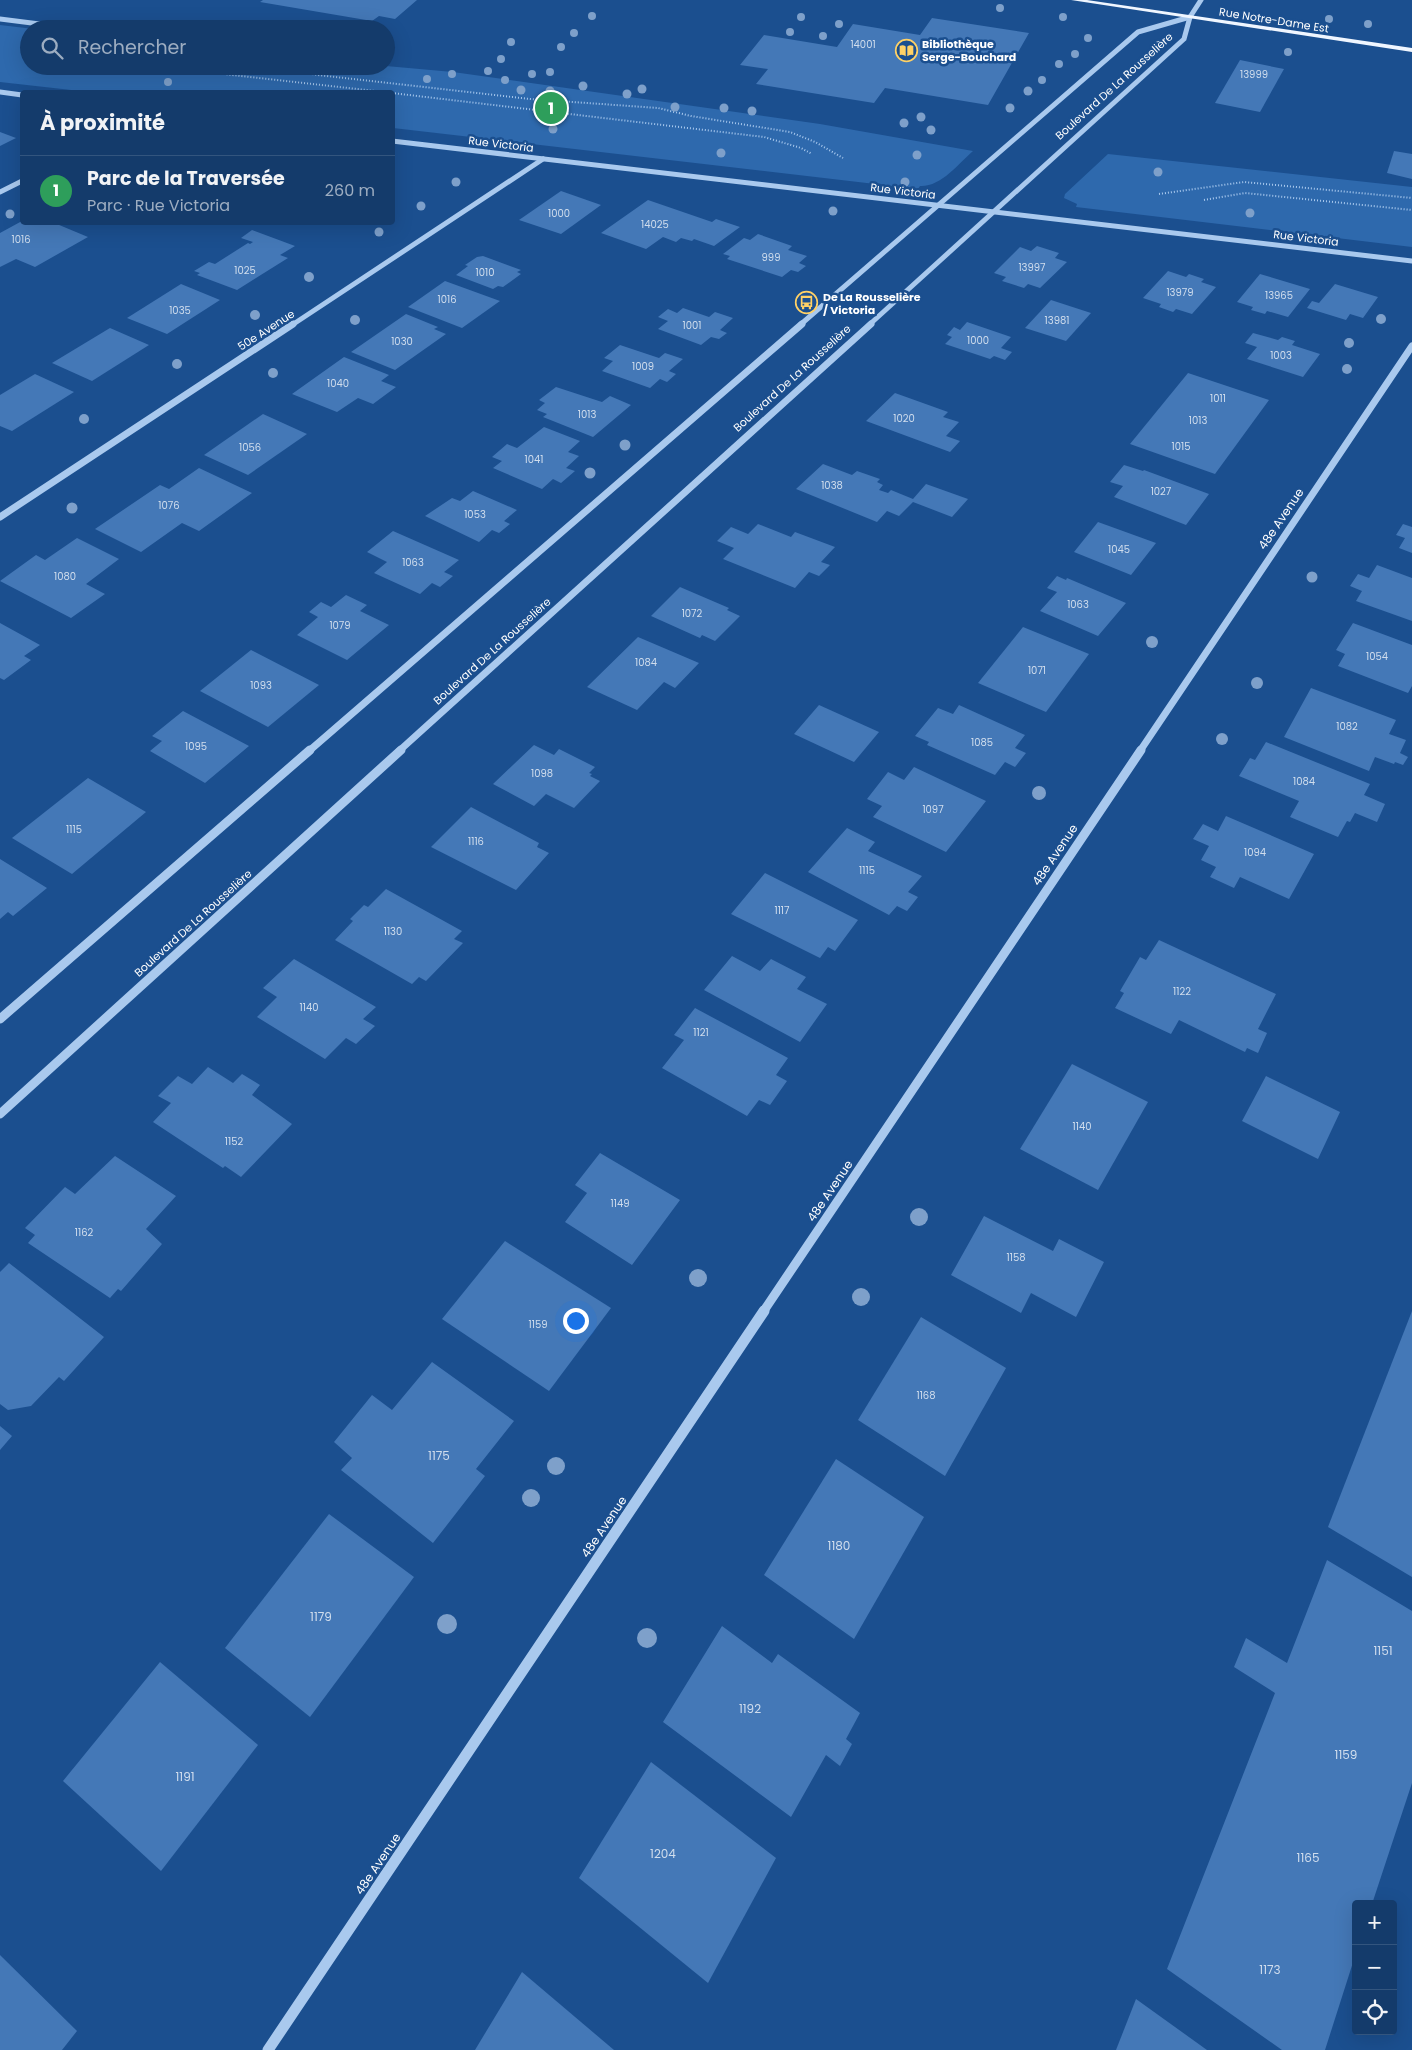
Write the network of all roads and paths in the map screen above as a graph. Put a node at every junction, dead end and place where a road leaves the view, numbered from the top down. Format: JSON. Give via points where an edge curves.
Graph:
{"nodes":[{"id":1,"x":1074,"y":0,"type":"edge"},
{"id":2,"x":1201,"y":0,"type":"edge"},
{"id":3,"x":1190,"y":17,"type":"junction"},
{"id":4,"x":0,"y":19,"type":"edge"},
{"id":5,"x":20,"y":22,"type":"edge"},
{"id":6,"x":1412,"y":50,"type":"edge"},
{"id":7,"x":232,"y":75,"type":"edge"},
{"id":8,"x":322,"y":75,"type":"edge"},
{"id":9,"x":366,"y":90,"type":"edge"},
{"id":10,"x":0,"y":92,"type":"edge"},
{"id":11,"x":395,"y":93,"type":"edge"},
{"id":12,"x":20,"y":95,"type":"edge"},
{"id":13,"x":395,"y":141,"type":"edge"},
{"id":14,"x":816,"y":156,"type":"dead end"},
{"id":15,"x":543,"y":159,"type":"junction"},
{"id":16,"x":846,"y":159,"type":"dead end"},
{"id":17,"x":20,"y":182,"type":"edge"},
{"id":18,"x":0,"y":192,"type":"edge"},
{"id":19,"x":1155,"y":194,"type":"dead end"},
{"id":20,"x":1412,"y":198,"type":"edge"},
{"id":21,"x":937,"y":206,"type":"junction"},
{"id":22,"x":992,"y":211,"type":"junction"},
{"id":23,"x":1412,"y":261,"type":"edge"},
{"id":24,"x":1412,"y":346,"type":"edge"},
{"id":25,"x":0,"y":517,"type":"edge"},
{"id":26,"x":0,"y":1019,"type":"edge"},
{"id":27,"x":0,"y":1114,"type":"edge"},
{"id":28,"x":268,"y":2050,"type":"edge"}],
"edges":[{"from":1,"to":3,"type":"main road","name":"Rue Notre-Dame Est"},
{"from":2,"to":3,"type":"street"},
{"from":3,"to":6,"type":"main road","name":"Rue Notre-Dame Est"},
{"from":3,"to":21,"type":"street","name":"Boulevard De La Rousselière","via":[[1138,32]]},
{"from":3,"to":22,"type":"street","name":"Boulevard De La Rousselière","via":[[1184,38]]},
{"from":4,"to":5,"type":"street"},
{"from":7,"to":9,"type":"path"},
{"from":8,"to":16,"type":"path","via":[[530,100],[658,108],[790,132]]},
{"from":10,"to":12,"type":"street"},
{"from":11,"to":14,"type":"path","via":[[764,136]]},
{"from":13,"to":15,"type":"street","name":"Rue Victoria"},
{"from":15,"to":21,"type":"street","name":"Rue Victoria"},
{"from":15,"to":25,"type":"street","name":"50e Avenue"},
{"from":17,"to":18,"type":"street"},
{"from":19,"to":20,"type":"path","via":[[1244,182]]},
{"from":21,"to":22,"type":"street","name":"Rue Victoria"},
{"from":21,"to":26,"type":"street","name":"Boulevard De La Rousselière"},
{"from":22,"to":23,"type":"street","name":"Rue Victoria"},
{"from":22,"to":27,"type":"street","name":"Boulevard De La Rousselière"},
{"from":24,"to":28,"type":"street","name":"48e Avenue"}]}
